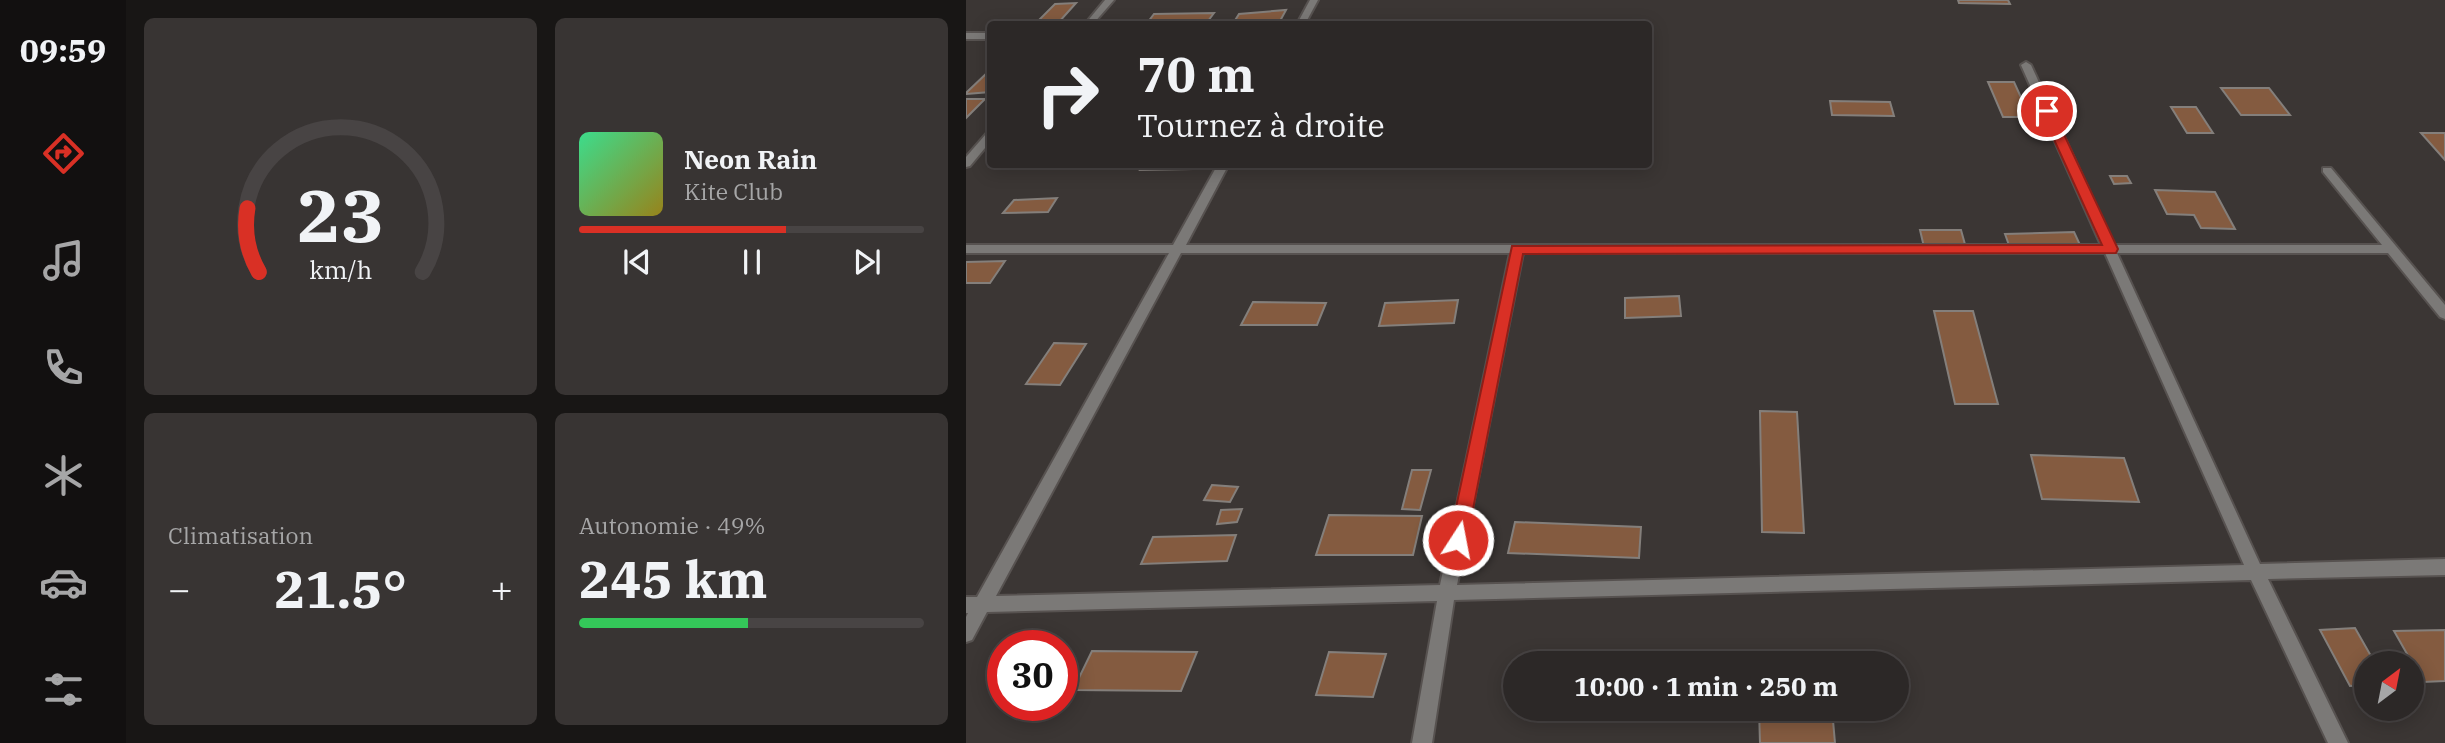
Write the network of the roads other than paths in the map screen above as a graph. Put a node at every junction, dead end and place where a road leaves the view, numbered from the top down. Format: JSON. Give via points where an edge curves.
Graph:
{"nodes":[{"id":1,"x":1111,"y":0,"type":"edge"},
{"id":2,"x":1314,"y":0,"type":"edge"},
{"id":3,"x":1092,"y":21,"type":"edge"},
{"id":4,"x":1303,"y":21,"type":"edge"},
{"id":5,"x":966,"y":36,"type":"edge"},
{"id":6,"x":987,"y":36,"type":"edge"},
{"id":7,"x":2026,"y":65,"type":"dead end"},
{"id":8,"x":987,"y":140,"type":"edge"},
{"id":9,"x":966,"y":164,"type":"edge"},
{"id":10,"x":1222,"y":168,"type":"edge"},
{"id":11,"x":2326,"y":170,"type":"dead end"},
{"id":12,"x":1177,"y":248,"type":"junction"},
{"id":13,"x":966,"y":249,"type":"edge"},
{"id":14,"x":2111,"y":249,"type":"junction"},
{"id":15,"x":2392,"y":249,"type":"junction"},
{"id":16,"x":1517,"y":250,"type":"junction"},
{"id":17,"x":2445,"y":314,"type":"edge"},
{"id":18,"x":2445,"y":566,"type":"edge"},
{"id":19,"x":2255,"y":572,"type":"junction"},
{"id":20,"x":1447,"y":592,"type":"junction"},
{"id":21,"x":974,"y":604,"type":"edge"},
{"id":22,"x":966,"y":634,"type":"edge"},
{"id":23,"x":1422,"y":743,"type":"edge"},
{"id":24,"x":2338,"y":743,"type":"edge"}],
"edges":[{"from":1,"to":3,"type":"street"},
{"from":2,"to":4,"type":"street"},
{"from":5,"to":6,"type":"street"},
{"from":7,"to":14,"type":"street"},
{"from":8,"to":9,"type":"street"},
{"from":10,"to":12,"type":"street"},
{"from":11,"to":15,"type":"street"},
{"from":12,"to":13,"type":"street"},
{"from":12,"to":16,"type":"street"},
{"from":12,"to":21,"type":"street"},
{"from":14,"to":15,"type":"street"},
{"from":14,"to":16,"type":"street"},
{"from":14,"to":19,"type":"street"},
{"from":15,"to":17,"type":"street"},
{"from":16,"to":20,"type":"street"},
{"from":18,"to":19,"type":"street"},
{"from":19,"to":20,"type":"street"},
{"from":19,"to":24,"type":"street"},
{"from":20,"to":21,"type":"street"},
{"from":20,"to":23,"type":"street"},
{"from":21,"to":22,"type":"street"}]}
